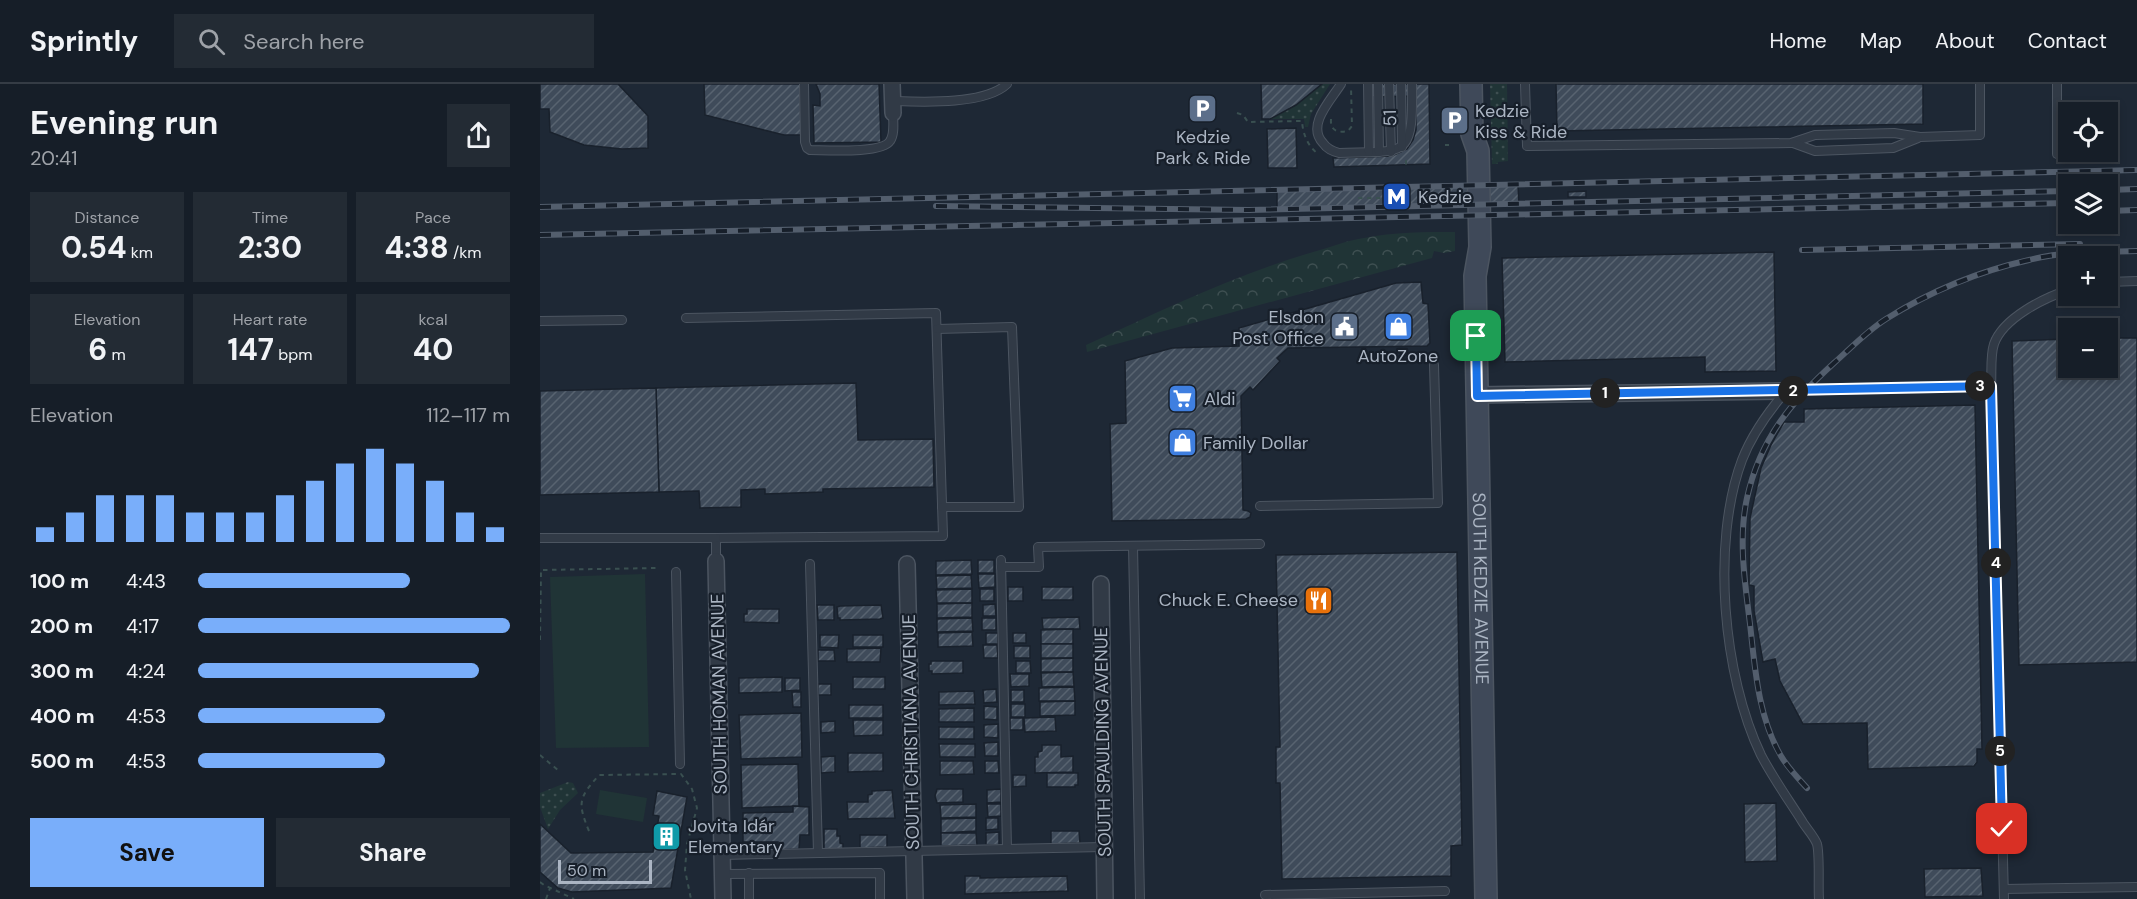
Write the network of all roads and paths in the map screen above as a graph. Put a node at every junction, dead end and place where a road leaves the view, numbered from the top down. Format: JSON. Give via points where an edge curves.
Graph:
{"nodes":[{"id":1,"x":804,"y":84,"type":"edge"},
{"id":2,"x":892,"y":84,"type":"edge"},
{"id":3,"x":1007,"y":84,"type":"edge"},
{"id":4,"x":1341,"y":84,"type":"edge"},
{"id":5,"x":1350,"y":84,"type":"edge"},
{"id":6,"x":1368,"y":84,"type":"edge"},
{"id":7,"x":1378,"y":84,"type":"edge"},
{"id":8,"x":1389,"y":84,"type":"edge"},
{"id":9,"x":1401,"y":84,"type":"edge"},
{"id":10,"x":1412,"y":84,"type":"edge"},
{"id":11,"x":1471,"y":84,"type":"edge"},
{"id":12,"x":1525,"y":84,"type":"edge"},
{"id":13,"x":1980,"y":84,"type":"edge"},
{"id":14,"x":2057,"y":84,"type":"edge"},
{"id":15,"x":1345,"y":92,"type":"dead end"},
{"id":16,"x":893,"y":107,"type":"junction"},
{"id":17,"x":1237,"y":113,"type":"dead end"},
{"id":18,"x":1331,"y":118,"type":"dead end"},
{"id":19,"x":1920,"y":137,"type":"junction"},
{"id":20,"x":1791,"y":142,"type":"junction"},
{"id":21,"x":1402,"y":147,"type":"junction"},
{"id":22,"x":1369,"y":152,"type":"junction"},
{"id":23,"x":1379,"y":152,"type":"junction"},
{"id":24,"x":1391,"y":152,"type":"junction"},
{"id":25,"x":2057,"y":154,"type":"dead end"},
{"id":26,"x":1325,"y":158,"type":"dead end"},
{"id":27,"x":1406,"y":160,"type":"dead end"},
{"id":28,"x":1406,"y":165,"type":"dead end"},
{"id":29,"x":1452,"y":196,"type":"dead end"},
{"id":30,"x":1418,"y":197,"type":"dead end"},
{"id":31,"x":1358,"y":198,"type":"dead end"},
{"id":32,"x":1394,"y":198,"type":"dead end"},
{"id":33,"x":2137,"y":281,"type":"edge"},
{"id":34,"x":2118,"y":282,"type":"edge"},
{"id":35,"x":2058,"y":293,"type":"edge"},
{"id":36,"x":686,"y":318,"type":"dead end"},
{"id":37,"x":622,"y":320,"type":"dead end"},
{"id":38,"x":540,"y":321,"type":"edge"},
{"id":39,"x":937,"y":329,"type":"junction"},
{"id":40,"x":1434,"y":365,"type":"dead end"},
{"id":41,"x":1991,"y":386,"type":"junction"},
{"id":42,"x":1786,"y":391,"type":"junction"},
{"id":43,"x":1477,"y":396,"type":"junction"},
{"id":44,"x":1260,"y":506,"type":"dead end"},
{"id":45,"x":942,"y":507,"type":"junction"},
{"id":46,"x":540,"y":538,"type":"edge"},
{"id":47,"x":716,"y":538,"type":"junction"},
{"id":48,"x":1260,"y":544,"type":"dead end"},
{"id":49,"x":1133,"y":546,"type":"junction"},
{"id":50,"x":716,"y":561,"type":"joint"},
{"id":51,"x":810,"y":564,"type":"dead end"},
{"id":52,"x":908,"y":564,"type":"dead end"},
{"id":53,"x":657,"y":568,"type":"dead end"},
{"id":54,"x":676,"y":572,"type":"dead end"},
{"id":55,"x":1101,"y":584,"type":"dead end"},
{"id":56,"x":540,"y":640,"type":"edge"},
{"id":57,"x":540,"y":755,"type":"edge"},
{"id":58,"x":680,"y":764,"type":"dead end"},
{"id":59,"x":559,"y":771,"type":"dead end"},
{"id":60,"x":589,"y":831,"type":"dead end"},
{"id":61,"x":1104,"y":847,"type":"junction"},
{"id":62,"x":1007,"y":849,"type":"junction"},
{"id":63,"x":914,"y":851,"type":"junction"},
{"id":64,"x":818,"y":853,"type":"junction"},
{"id":65,"x":722,"y":855,"type":"junction"},
{"id":66,"x":749,"y":873,"type":"junction"},
{"id":67,"x":722,"y":874,"type":"junction"},
{"id":68,"x":540,"y":882,"type":"edge"},
{"id":69,"x":2137,"y":886,"type":"edge"},
{"id":70,"x":550,"y":888,"type":"junction"},
{"id":71,"x":2004,"y":889,"type":"junction"},
{"id":72,"x":1445,"y":891,"type":"dead end"},
{"id":73,"x":1265,"y":894,"type":"dead end"},
{"id":74,"x":546,"y":899,"type":"edge"},
{"id":75,"x":574,"y":899,"type":"edge"},
{"id":76,"x":691,"y":899,"type":"edge"},
{"id":77,"x":723,"y":899,"type":"edge"},
{"id":78,"x":749,"y":899,"type":"edge"},
{"id":79,"x":880,"y":899,"type":"edge"},
{"id":80,"x":915,"y":899,"type":"edge"},
{"id":81,"x":1105,"y":899,"type":"edge"},
{"id":82,"x":1140,"y":899,"type":"edge"},
{"id":83,"x":1486,"y":899,"type":"edge"},
{"id":84,"x":1819,"y":899,"type":"edge"},
{"id":85,"x":2004,"y":899,"type":"edge"}],
"edges":[{"from":1,"to":16,"type":"lane","via":[[805,142],[810,150],[885,146],[892,134]]},
{"from":2,"to":16,"type":"street"},
{"from":3,"to":16,"type":"lane","via":[[980,97]]},
{"from":4,"to":22,"type":"lane","via":[[1320,117],[1317,135],[1332,151]]},
{"from":5,"to":15,"type":"path"},
{"from":5,"to":18,"type":"path","via":[[1352,126],[1348,131],[1333,130]]},
{"from":6,"to":22,"type":"lane"},
{"from":7,"to":23,"type":"lane"},
{"from":8,"to":24,"type":"lane","name":"51"},
{"from":9,"to":21,"type":"lane"},
{"from":10,"to":21,"type":"lane","via":[[1413,123]]},
{"from":11,"to":43,"type":"main road","name":"SOUTH KEDZIE AVENUE","via":[[1472,134],[1478,151],[1480,247],[1475,276]]},
{"from":12,"to":20,"type":"lane","via":[[1527,146]]},
{"from":13,"to":19,"type":"lane","via":[[1980,135]]},
{"from":14,"to":25,"type":"lane"},
{"from":17,"to":26,"type":"path","via":[[1248,122],[1302,121],[1310,147]]},
{"from":19,"to":20,"type":"lane","via":[[1894,133],[1815,135]]},
{"from":19,"to":20,"type":"lane","via":[[1893,148],[1815,151]]},
{"from":21,"to":24,"type":"lane"},
{"from":22,"to":23,"type":"lane"},
{"from":23,"to":24,"type":"lane"},
{"from":27,"to":28,"type":"path"},
{"from":29,"to":30,"type":"path"},
{"from":31,"to":32,"type":"path"},
{"from":33,"to":34,"type":"lane"},
{"from":35,"to":41,"type":"lane","via":[[2019,314],[1998,335],[1993,347]]},
{"from":36,"to":39,"type":"lane","via":[[936,313]]},
{"from":37,"to":38,"type":"lane"},
{"from":39,"to":45,"type":"lane"},
{"from":39,"to":45,"type":"lane","via":[[1012,327],[1019,507]]},
{"from":40,"to":44,"type":"lane","via":[[1438,503]]},
{"from":41,"to":42,"type":"lane"},
{"from":41,"to":71,"type":"lane"},
{"from":42,"to":43,"type":"street"},
{"from":42,"to":84,"type":"lane","via":[[1753,436],[1734,486],[1726,554],[1727,624],[1737,689],[1761,754],[1817,844]]},
{"from":43,"to":83,"type":"main road","name":"SOUTH KEDZIE AVENUE"},
{"from":45,"to":47,"type":"lane","via":[[943,536]]},
{"from":46,"to":47,"type":"lane"},
{"from":47,"to":50,"type":"lane"},
{"from":48,"to":49,"type":"lane"},
{"from":49,"to":62,"type":"lane","via":[[1038,547],[1039,567],[1001,564]]},
{"from":49,"to":82,"type":"lane"},
{"from":50,"to":65,"type":"street","name":"SOUTH HOMAN AVENUE"},
{"from":51,"to":64,"type":"lane"},
{"from":52,"to":63,"type":"street","name":"SOUTH CHRISTIANA AVENUE"},
{"from":53,"to":56,"type":"path","via":[[541,570]]},
{"from":54,"to":58,"type":"lane"},
{"from":55,"to":61,"type":"street","name":"SOUTH SPAULDING AVENUE"},
{"from":57,"to":59,"type":"path"},
{"from":60,"to":76,"type":"path","via":[[581,802],[599,775],[681,774],[692,789],[697,808],[685,870]]},
{"from":61,"to":62,"type":"lane"},
{"from":61,"to":81,"type":"street","name":"SOUTH SPAULDING AVENUE"},
{"from":62,"to":63,"type":"lane"},
{"from":63,"to":64,"type":"lane"},
{"from":63,"to":80,"type":"street","name":"SOUTH CHRISTIANA AVENUE"},
{"from":64,"to":65,"type":"lane"},
{"from":65,"to":67,"type":"street","name":"SOUTH HOMAN AVENUE"},
{"from":66,"to":67,"type":"lane"},
{"from":66,"to":78,"type":"lane"},
{"from":66,"to":79,"type":"lane","via":[[880,873]]},
{"from":67,"to":77,"type":"street","name":"SOUTH HOMAN AVENUE"},
{"from":68,"to":70,"type":"path"},
{"from":69,"to":71,"type":"lane"},
{"from":70,"to":74,"type":"path"},
{"from":70,"to":75,"type":"path"},
{"from":71,"to":85,"type":"lane"},
{"from":72,"to":73,"type":"lane"}]}
